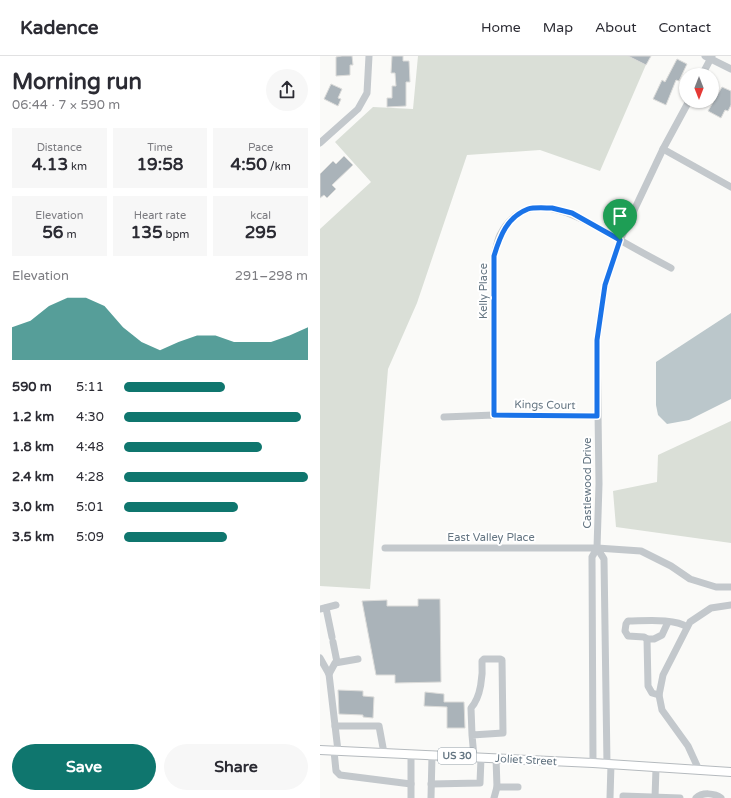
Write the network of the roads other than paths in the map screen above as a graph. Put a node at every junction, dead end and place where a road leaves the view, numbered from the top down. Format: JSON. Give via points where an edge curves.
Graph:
{"nodes":[{"id":1,"x":369,"y":56,"type":"edge"},
{"id":2,"x":709,"y":57,"type":"edge"},
{"id":3,"x":705,"y":68,"type":"edge"},
{"id":4,"x":731,"y":69,"type":"edge"},
{"id":5,"x":685,"y":108,"type":"edge"},
{"id":6,"x":320,"y":143,"type":"edge"},
{"id":7,"x":663,"y":149,"type":"junction"},
{"id":8,"x":731,"y":187,"type":"edge"},
{"id":9,"x":620,"y":240,"type":"junction"},
{"id":10,"x":671,"y":268,"type":"dead end"},
{"id":11,"x":494,"y":415,"type":"junction"},
{"id":12,"x":597,"y":416,"type":"junction"},
{"id":13,"x":444,"y":417,"type":"dead end"},
{"id":14,"x":385,"y":548,"type":"dead end"},
{"id":15,"x":597,"y":548,"type":"junction"},
{"id":16,"x":731,"y":587,"type":"edge"},
{"id":17,"x":336,"y":605,"type":"dead end"},
{"id":18,"x":731,"y":605,"type":"edge"},
{"id":19,"x":323,"y":608,"type":"edge"},
{"id":20,"x":668,"y":622,"type":"junction"},
{"id":21,"x":687,"y":627,"type":"junction"},
{"id":22,"x":647,"y":639,"type":"junction"},
{"id":23,"x":320,"y":658,"type":"edge"},
{"id":24,"x":358,"y":659,"type":"dead end"},
{"id":25,"x":336,"y":662,"type":"junction"},
{"id":26,"x":329,"y":674,"type":"junction"},
{"id":27,"x":658,"y":695,"type":"junction"},
{"id":28,"x":335,"y":726,"type":"junction"},
{"id":29,"x":472,"y":735,"type":"junction"},
{"id":30,"x":320,"y":750,"type":"edge"},
{"id":31,"x":336,"y":751,"type":"junction"},
{"id":32,"x":384,"y":753,"type":"junction"},
{"id":33,"x":411,"y":754,"type":"junction"},
{"id":34,"x":432,"y":755,"type":"junction"},
{"id":35,"x":478,"y":757,"type":"junction"},
{"id":36,"x":496,"y":758,"type":"junction"},
{"id":37,"x":594,"y":763,"type":"junction"},
{"id":38,"x":609,"y":764,"type":"junction"},
{"id":39,"x":656,"y":768,"type":"junction"},
{"id":40,"x":699,"y":770,"type":"junction"},
{"id":41,"x":731,"y":772,"type":"edge"},
{"id":42,"x":411,"y":784,"type":"junction"},
{"id":43,"x":431,"y":784,"type":"junction"},
{"id":44,"x":497,"y":787,"type":"junction"},
{"id":45,"x":518,"y":787,"type":"dead end"},
{"id":46,"x":655,"y":797,"type":"edge"},
{"id":47,"x":722,"y":797,"type":"edge"},
{"id":48,"x":411,"y":798,"type":"edge"},
{"id":49,"x":431,"y":798,"type":"edge"},
{"id":50,"x":494,"y":798,"type":"edge"},
{"id":51,"x":610,"y":798,"type":"edge"},
{"id":52,"x":623,"y":798,"type":"edge"},
{"id":53,"x":680,"y":798,"type":"edge"},
{"id":54,"x":696,"y":798,"type":"edge"}],
"edges":[{"from":1,"to":6,"type":"street","via":[[367,93],[358,109]]},
{"from":2,"to":3,"type":"street"},
{"from":2,"to":4,"type":"street"},
{"from":5,"to":7,"type":"street","name":"Castlewood Drive"},
{"from":7,"to":8,"type":"street"},
{"from":7,"to":9,"type":"street","name":"Castlewood Drive"},
{"from":9,"to":10,"type":"street","name":"Kelly Place"},
{"from":9,"to":11,"type":"street","name":"Kelly Place","via":[[572,213],[552,208],[528,209],[512,219],[500,235],[494,256]]},
{"from":9,"to":12,"type":"street","name":"Castlewood Drive","via":[[605,285],[597,340]]},
{"from":11,"to":12,"type":"street","name":"Kings Court"},
{"from":11,"to":13,"type":"street","name":"Kings Court"},
{"from":12,"to":15,"type":"street","name":"Castlewood Drive"},
{"from":14,"to":15,"type":"street","name":"East Valley Place"},
{"from":15,"to":16,"type":"street","name":"East Valley Place","via":[[641,551],[690,579],[716,587]]},
{"from":15,"to":37,"type":"street","name":"Castlewood Drive","via":[[592,557]]},
{"from":15,"to":38,"type":"street","name":"Castlewood Drive","via":[[604,559]]},
{"from":17,"to":19,"type":"street"},
{"from":18,"to":21,"type":"street","via":[[711,608],[690,622]]},
{"from":19,"to":25,"type":"street"},
{"from":20,"to":21,"type":"street"},
{"from":20,"to":22,"type":"street","via":[[659,638]]},
{"from":20,"to":22,"type":"street","via":[[628,621],[628,636]]},
{"from":21,"to":27,"type":"street","via":[[662,675]]},
{"from":22,"to":27,"type":"street","via":[[648,686]]},
{"from":23,"to":26,"type":"street"},
{"from":24,"to":25,"type":"street"},
{"from":25,"to":26,"type":"street"},
{"from":26,"to":28,"type":"street"},
{"from":27,"to":40,"type":"street","via":[[662,710],[688,746]]},
{"from":28,"to":31,"type":"street"},
{"from":28,"to":32,"type":"street","via":[[379,726]]},
{"from":29,"to":29,"type":"street","via":[[504,733],[500,659],[482,661],[482,684],[471,708]]},
{"from":29,"to":35,"type":"street"},
{"from":30,"to":31,"type":"main road","name":"Joliet Street","number":"US 30"},
{"from":31,"to":32,"type":"main road","name":"Joliet Street","number":"US 30"},
{"from":31,"to":42,"type":"street","via":[[336,771],[340,775]]},
{"from":32,"to":33,"type":"main road","name":"Joliet Street","number":"US 30"},
{"from":33,"to":34,"type":"main road","name":"Joliet Street","number":"US 30"},
{"from":33,"to":42,"type":"street"},
{"from":34,"to":35,"type":"main road","name":"Joliet Street","number":"US 30"},
{"from":34,"to":43,"type":"street"},
{"from":35,"to":36,"type":"main road","name":"Joliet Street","number":"US 30"},
{"from":35,"to":43,"type":"street","via":[[480,783]]},
{"from":36,"to":37,"type":"main road","name":"Joliet Street","number":"US 30"},
{"from":36,"to":44,"type":"street"},
{"from":37,"to":38,"type":"main road","name":"Joliet Street","number":"US 30"},
{"from":38,"to":39,"type":"main road","name":"Joliet Street","number":"US 30"},
{"from":38,"to":51,"type":"street","name":"Castlewood Drive"},
{"from":39,"to":40,"type":"main road","name":"Joliet Street","number":"US 30"},
{"from":39,"to":46,"type":"street"},
{"from":40,"to":41,"type":"main road","name":"Joliet Street","number":"US 30"},
{"from":42,"to":48,"type":"street"},
{"from":43,"to":49,"type":"street"},
{"from":44,"to":45,"type":"street"},
{"from":44,"to":50,"type":"street"},
{"from":46,"to":52,"type":"street"},
{"from":46,"to":53,"type":"street"},
{"from":47,"to":54,"type":"street","via":[[702,794]]}]}
